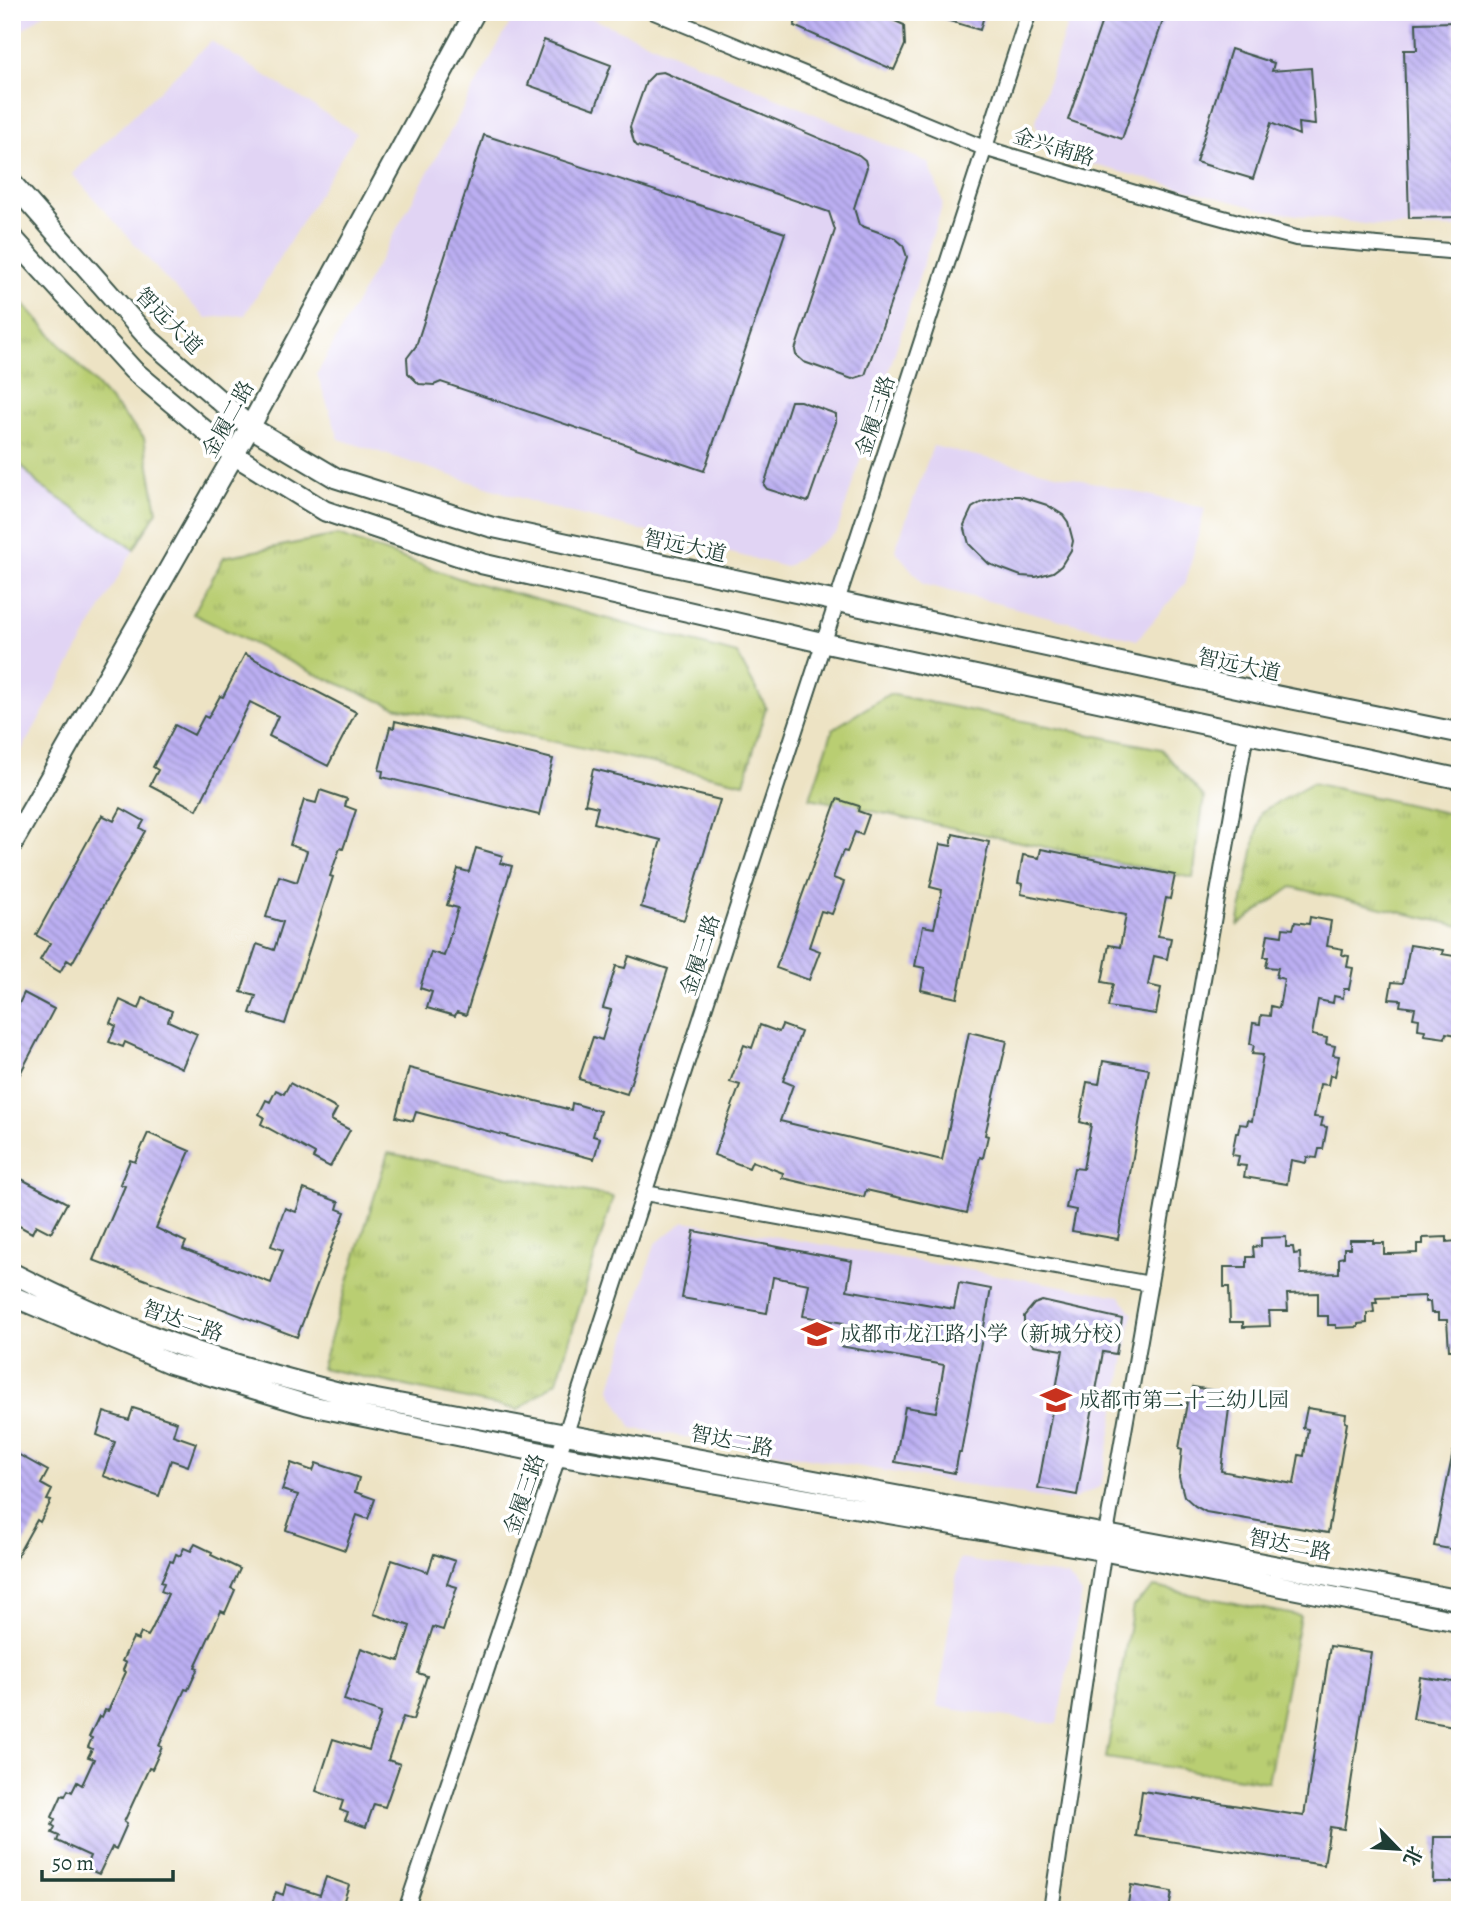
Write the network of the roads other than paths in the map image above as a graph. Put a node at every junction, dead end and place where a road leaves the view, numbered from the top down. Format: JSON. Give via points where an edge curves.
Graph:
{"nodes":[{"id":1,"x":475,"y":12,"type":"edge"},
{"id":2,"x":654,"y":12,"type":"edge"},
{"id":3,"x":1029,"y":12,"type":"edge"},
{"id":4,"x":984,"y":148,"type":"junction"},
{"id":5,"x":12,"y":183,"type":"edge"},
{"id":6,"x":12,"y":237,"type":"edge"},
{"id":7,"x":1460,"y":252,"type":"edge"},
{"id":8,"x":250,"y":427,"type":"junction"},
{"id":9,"x":234,"y":455,"type":"junction"},
{"id":10,"x":836,"y":602,"type":"junction"},
{"id":11,"x":824,"y":643,"type":"junction"},
{"id":12,"x":1246,"y":733,"type":"junction"},
{"id":13,"x":1460,"y":733,"type":"edge"},
{"id":14,"x":1460,"y":779,"type":"edge"},
{"id":15,"x":12,"y":844,"type":"edge"},
{"id":16,"x":645,"y":1193,"type":"junction"},
{"id":17,"x":12,"y":1273,"type":"edge"},
{"id":18,"x":1150,"y":1284,"type":"junction"},
{"id":19,"x":12,"y":1296,"type":"edge"},
{"id":20,"x":566,"y":1433,"type":"junction"},
{"id":21,"x":559,"y":1455,"type":"junction"},
{"id":22,"x":1105,"y":1542,"type":"junction"},
{"id":23,"x":1460,"y":1600,"type":"edge"},
{"id":24,"x":1460,"y":1622,"type":"edge"},
{"id":25,"x":406,"y":1910,"type":"edge"},
{"id":26,"x":1051,"y":1910,"type":"edge"}],
"edges":[{"from":1,"to":8,"type":"street","name":"金履二路"},
{"from":2,"to":4,"type":"street","name":"金兴南路"},
{"from":3,"to":4,"type":"street","name":"金履三路"},
{"from":4,"to":7,"type":"street","name":"金兴南路","via":[[1296,238]]},
{"from":4,"to":10,"type":"street","name":"金履三路"},
{"from":5,"to":8,"type":"street","name":"智远大道","via":[[150,340]]},
{"from":6,"to":9,"type":"street","via":[[133,370]]},
{"from":8,"to":9,"type":"street","name":"金履二路"},
{"from":8,"to":10,"type":"street","name":"智远大道","via":[[336,478],[491,527]]},
{"from":9,"to":11,"type":"street","via":[[325,511],[483,564]]},
{"from":9,"to":15,"type":"street","name":"金履二路"},
{"from":10,"to":11,"type":"street","name":"金履三路"},
{"from":10,"to":13,"type":"street","name":"智远大道"},
{"from":11,"to":12,"type":"street"},
{"from":11,"to":16,"type":"street","name":"金履三路"},
{"from":12,"to":14,"type":"street"},
{"from":12,"to":18,"type":"street"},
{"from":16,"to":18,"type":"street"},
{"from":16,"to":20,"type":"street","name":"金履三路"},
{"from":17,"to":20,"type":"street","name":"智达二路","via":[[150,1335],[261,1372],[341,1393]]},
{"from":18,"to":22,"type":"street"},
{"from":19,"to":21,"type":"street","name":"智达二路","via":[[169,1363],[295,1402]]},
{"from":20,"to":21,"type":"street","name":"金履三路"},
{"from":20,"to":22,"type":"street","name":"智达二路"},
{"from":21,"to":22,"type":"street","name":"智达二路"},
{"from":21,"to":25,"type":"street","name":"金履三路"},
{"from":22,"to":23,"type":"street","name":"智达二路"},
{"from":22,"to":24,"type":"street","name":"智达二路"},
{"from":22,"to":26,"type":"street"}]}
